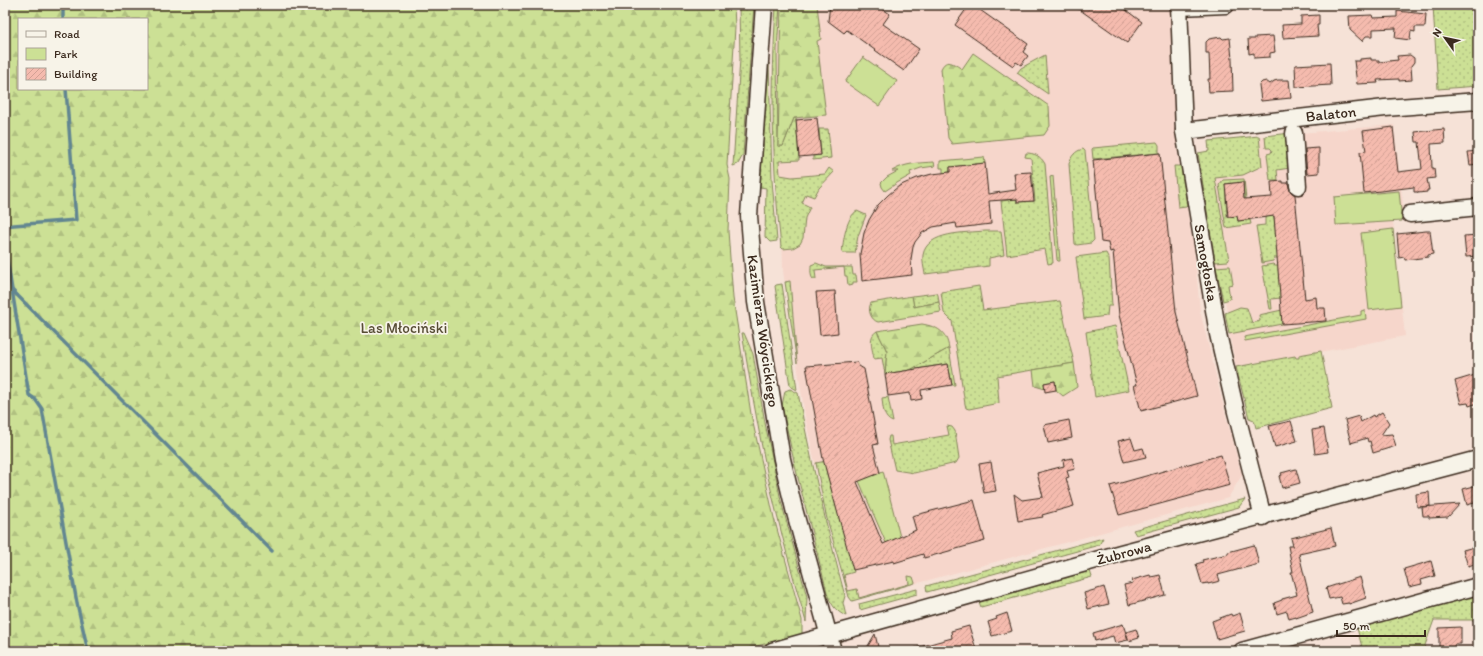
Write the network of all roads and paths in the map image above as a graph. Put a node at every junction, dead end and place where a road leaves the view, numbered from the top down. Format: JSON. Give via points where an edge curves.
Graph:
{"nodes":[{"id":1,"x":764,"y":5,"type":"edge"},
{"id":2,"x":1226,"y":5,"type":"edge"},
{"id":3,"x":1179,"y":6,"type":"edge"},
{"id":4,"x":1478,"y":101,"type":"edge"},
{"id":5,"x":1184,"y":131,"type":"junction"},
{"id":6,"x":1294,"y":133,"type":"dead end"},
{"id":7,"x":1298,"y":186,"type":"dead end"},
{"id":8,"x":1478,"y":206,"type":"edge"},
{"id":9,"x":1410,"y":214,"type":"dead end"},
{"id":10,"x":1478,"y":459,"type":"edge"},
{"id":11,"x":1263,"y":517,"type":"junction"},
{"id":12,"x":1478,"y":586,"type":"edge"},
{"id":13,"x":828,"y":635,"type":"junction"},
{"id":14,"x":772,"y":651,"type":"edge"},
{"id":15,"x":833,"y":651,"type":"edge"},
{"id":16,"x":1242,"y":651,"type":"edge"}],
"edges":[{"from":1,"to":13,"type":"street","name":"Kazimierza Wóycickiego","via":[[749,216],[756,302],[782,459]]},
{"from":2,"to":3,"type":"street"},
{"from":3,"to":5,"type":"street","name":"Samogłoska"},
{"from":4,"to":5,"type":"street","name":"Balaton","via":[[1385,108]]},
{"from":5,"to":11,"type":"street","name":"Samogłoska","via":[[1218,334]]},
{"from":6,"to":7,"type":"street"},
{"from":8,"to":9,"type":"street"},
{"from":10,"to":11,"type":"street","name":"Żubrowa"},
{"from":11,"to":13,"type":"street","name":"Żubrowa","via":[[1121,553]]},
{"from":12,"to":16,"type":"street"},
{"from":13,"to":14,"type":"street","name":"Żubrowa"},
{"from":13,"to":15,"type":"street","name":"Kazimierza Wóycickiego"}]}
